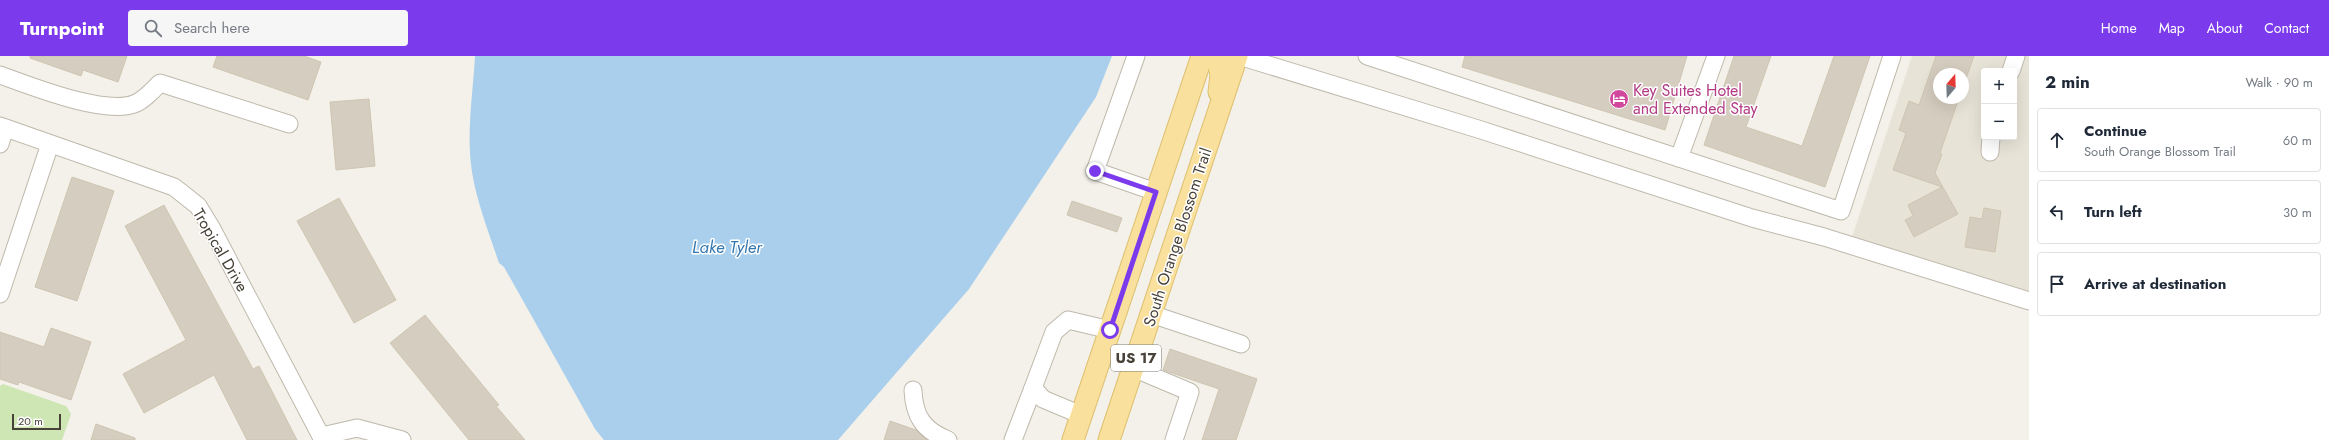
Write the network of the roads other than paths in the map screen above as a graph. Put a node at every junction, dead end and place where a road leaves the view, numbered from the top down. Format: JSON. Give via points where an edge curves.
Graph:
{"nodes":[{"id":1,"x":1136,"y":56,"type":"edge"},
{"id":2,"x":1202,"y":56,"type":"edge"},
{"id":3,"x":1217,"y":56,"type":"edge"},
{"id":4,"x":1238,"y":56,"type":"edge"},
{"id":5,"x":1367,"y":56,"type":"edge"},
{"id":6,"x":1716,"y":56,"type":"edge"},
{"id":7,"x":1892,"y":56,"type":"edge"},
{"id":8,"x":2016,"y":56,"type":"edge"},
{"id":9,"x":2012,"y":68,"type":"edge"},
{"id":10,"x":0,"y":75,"type":"edge"},
{"id":11,"x":1216,"y":118,"type":"junction"},
{"id":12,"x":289,"y":124,"type":"dead end"},
{"id":13,"x":3,"y":127,"type":"edge"},
{"id":14,"x":0,"y":144,"type":"edge"},
{"id":15,"x":50,"y":144,"type":"junction"},
{"id":16,"x":1679,"y":158,"type":"junction"},
{"id":17,"x":1156,"y":192,"type":"junction"},
{"id":18,"x":0,"y":294,"type":"edge"},
{"id":19,"x":2029,"y":301,"type":"edge"},
{"id":20,"x":1151,"y":314,"type":"junction"},
{"id":21,"x":1110,"y":330,"type":"junction"},
{"id":22,"x":1241,"y":344,"type":"dead end"},
{"id":23,"x":1133,"y":368,"type":"junction"},
{"id":24,"x":1033,"y":388,"type":"junction"},
{"id":25,"x":913,"y":390,"type":"dead end"},
{"id":26,"x":1082,"y":415,"type":"junction"},
{"id":27,"x":322,"y":438,"type":"edge"},
{"id":28,"x":402,"y":440,"type":"edge"},
{"id":29,"x":948,"y":440,"type":"edge"},
{"id":30,"x":1013,"y":440,"type":"edge"},
{"id":31,"x":1073,"y":440,"type":"edge"},
{"id":32,"x":1109,"y":440,"type":"edge"},
{"id":33,"x":1174,"y":440,"type":"edge"}],
"edges":[{"from":1,"to":17,"type":"street","via":[[1095,171]]},
{"from":2,"to":17,"type":"main road","name":"South Orange Blossom Trail","number":"US 17"},
{"from":3,"to":11,"type":"main road","via":[[1221,75]]},
{"from":4,"to":11,"type":"main road","name":"South Orange Blossom Trail","number":"US 17"},
{"from":4,"to":19,"type":"street","via":[[1478,129],[1752,218],[1847,244]]},
{"from":5,"to":16,"type":"street"},
{"from":6,"to":16,"type":"street"},
{"from":7,"to":16,"type":"street","via":[[1841,211]]},
{"from":8,"to":9,"type":"street"},
{"from":10,"to":12,"type":"street","via":[[52,93],[112,108],[135,104],[160,83]]},
{"from":11,"to":20,"type":"main road","name":"South Orange Blossom Trail","number":"US 17"},
{"from":13,"to":14,"type":"street"},
{"from":13,"to":15,"type":"street","name":"Tropical Drive"},
{"from":15,"to":18,"type":"street"},
{"from":15,"to":27,"type":"street","name":"Tropical Drive","via":[[174,187],[198,206]]},
{"from":17,"to":21,"type":"main road","name":"South Orange Blossom Trail","number":"US 17"},
{"from":20,"to":22,"type":"street"},
{"from":20,"to":23,"type":"main road","name":"South Orange Blossom Trail","number":"US 17"},
{"from":21,"to":24,"type":"street","via":[[1068,320],[1054,332]]},
{"from":21,"to":26,"type":"main road","name":"South Orange Blossom Trail","number":"US 17"},
{"from":23,"to":32,"type":"main road","name":"South Orange Blossom Trail","number":"US 17"},
{"from":23,"to":33,"type":"street","via":[[1190,392]]},
{"from":24,"to":26,"type":"street","via":[[1043,399]]},
{"from":24,"to":30,"type":"street"},
{"from":25,"to":29,"type":"street","via":[[917,416]]},
{"from":26,"to":31,"type":"main road","name":"South Orange Blossom Trail","number":"US 17"},
{"from":27,"to":28,"type":"street","via":[[357,428]]}]}
